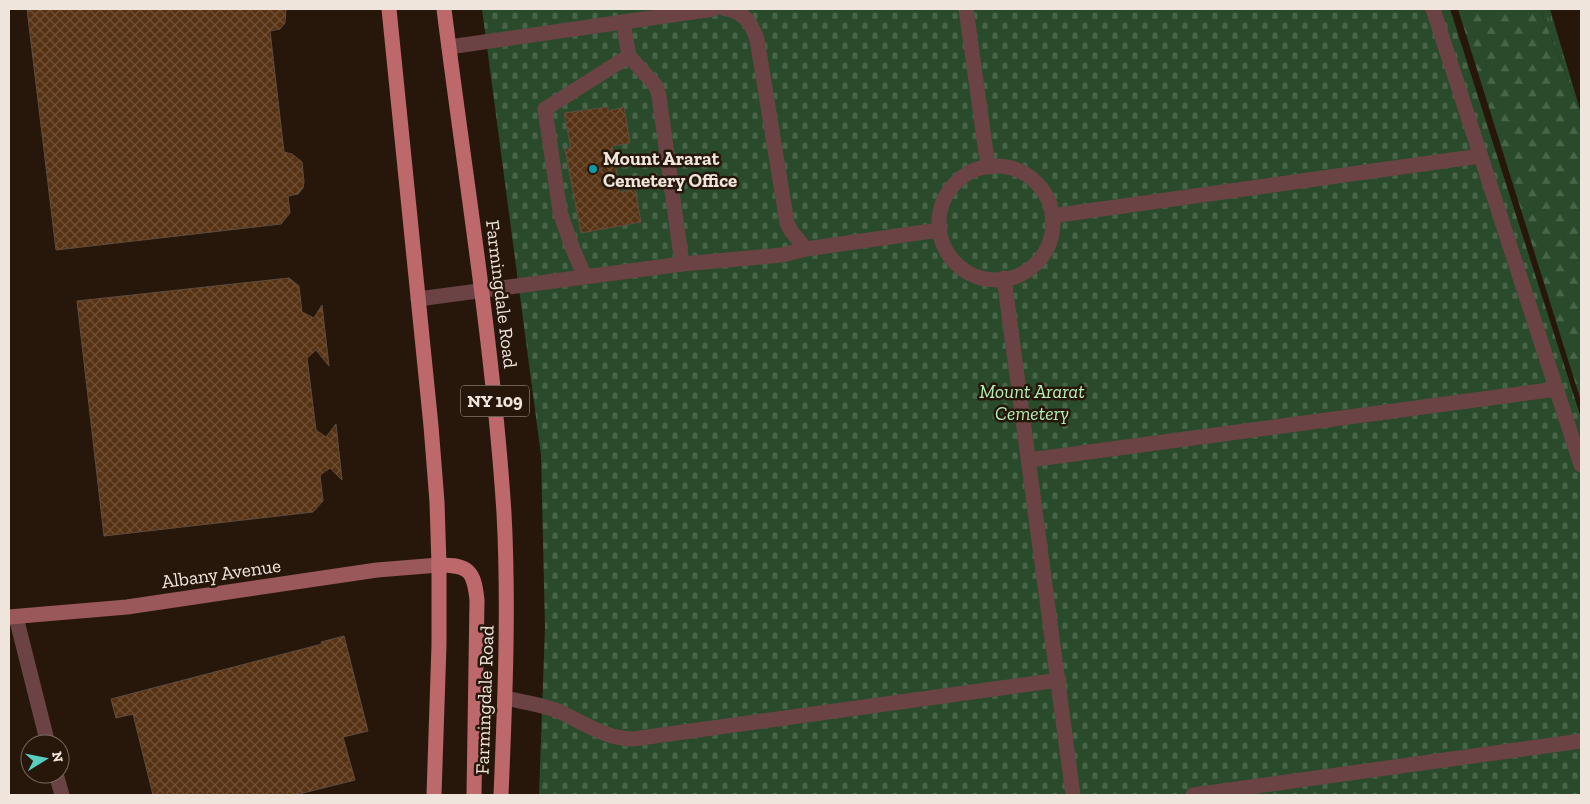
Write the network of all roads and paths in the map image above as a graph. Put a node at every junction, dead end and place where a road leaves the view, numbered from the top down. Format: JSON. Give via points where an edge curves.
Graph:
{"nodes":[{"id":1,"x":389,"y":9,"type":"edge"},
{"id":2,"x":444,"y":9,"type":"edge"},
{"id":3,"x":714,"y":9,"type":"edge"},
{"id":4,"x":725,"y":9,"type":"edge"},
{"id":5,"x":966,"y":9,"type":"edge"},
{"id":6,"x":1433,"y":9,"type":"edge"},
{"id":7,"x":623,"y":22,"type":"junction"},
{"id":8,"x":449,"y":47,"type":"junction"},
{"id":9,"x":629,"y":56,"type":"junction"},
{"id":10,"x":1480,"y":156,"type":"junction"},
{"id":11,"x":988,"y":167,"type":"junction"},
{"id":12,"x":1052,"y":216,"type":"junction"},
{"id":13,"x":939,"y":230,"type":"junction"},
{"id":14,"x":806,"y":249,"type":"junction"},
{"id":15,"x":682,"y":264,"type":"junction"},
{"id":16,"x":585,"y":277,"type":"junction"},
{"id":17,"x":1004,"y":278,"type":"junction"},
{"id":18,"x":482,"y":291,"type":"junction"},
{"id":19,"x":418,"y":299,"type":"junction"},
{"id":20,"x":1557,"y":389,"type":"junction"},
{"id":21,"x":1029,"y":460,"type":"junction"},
{"id":22,"x":1581,"y":466,"type":"edge"},
{"id":23,"x":439,"y":565,"type":"junction"},
{"id":24,"x":12,"y":617,"type":"edge"},
{"id":25,"x":1058,"y":680,"type":"junction"},
{"id":26,"x":505,"y":698,"type":"junction"},
{"id":27,"x":45,"y":734,"type":"edge"},
{"id":28,"x":1581,"y":741,"type":"edge"},
{"id":29,"x":434,"y":795,"type":"edge"},
{"id":30,"x":474,"y":795,"type":"edge"},
{"id":31,"x":501,"y":795,"type":"edge"},
{"id":32,"x":1073,"y":795,"type":"edge"},
{"id":33,"x":1193,"y":795,"type":"edge"}],
"edges":[{"from":1,"to":19,"type":"main road"},
{"from":2,"to":8,"type":"main road","name":"Farmingdale Road","number":"NY 109"},
{"from":3,"to":7,"type":"street"},
{"from":4,"to":14,"type":"street","via":[[740,14],[754,29],[787,223]]},
{"from":5,"to":11,"type":"street"},
{"from":6,"to":10,"type":"street"},
{"from":7,"to":8,"type":"street"},
{"from":7,"to":9,"type":"street"},
{"from":8,"to":18,"type":"main road","name":"Farmingdale Road","number":"NY 109"},
{"from":9,"to":15,"type":"street","via":[[656,86],[659,96]]},
{"from":9,"to":16,"type":"street","via":[[546,109],[560,212]]},
{"from":10,"to":12,"type":"street"},
{"from":10,"to":20,"type":"street"},
{"from":11,"to":12,"type":"street","via":[[1010,168],[1034,180],[1047,196]]},
{"from":11,"to":13,"type":"street","via":[[960,178],[947,193],[939,212]]},
{"from":12,"to":17,"type":"street","via":[[1051,239],[1043,256],[1024,273]]},
{"from":13,"to":14,"type":"street"},
{"from":13,"to":17,"type":"street","via":[[944,249],[967,271],[987,278]]},
{"from":14,"to":15,"type":"street","via":[[773,256]]},
{"from":15,"to":16,"type":"street"},
{"from":16,"to":18,"type":"street"},
{"from":17,"to":21,"type":"street"},
{"from":18,"to":19,"type":"street"},
{"from":18,"to":26,"type":"main road","name":"Farmingdale Road","number":"NY 109","via":[[504,515]]},
{"from":19,"to":23,"type":"main road","via":[[431,426]]},
{"from":20,"to":21,"type":"street"},
{"from":20,"to":22,"type":"street"},
{"from":21,"to":25,"type":"street"},
{"from":23,"to":24,"type":"street","name":"Albany Avenue","via":[[378,570],[127,608]]},
{"from":23,"to":29,"type":"main road"},
{"from":23,"to":30,"type":"main road","via":[[462,566],[475,583]]},
{"from":24,"to":27,"type":"street"},
{"from":25,"to":26,"type":"street","via":[[633,739],[604,734],[550,708]]},
{"from":25,"to":32,"type":"street"},
{"from":26,"to":31,"type":"main road","name":"Farmingdale Road","number":"NY 109"},
{"from":28,"to":33,"type":"street"}]}
